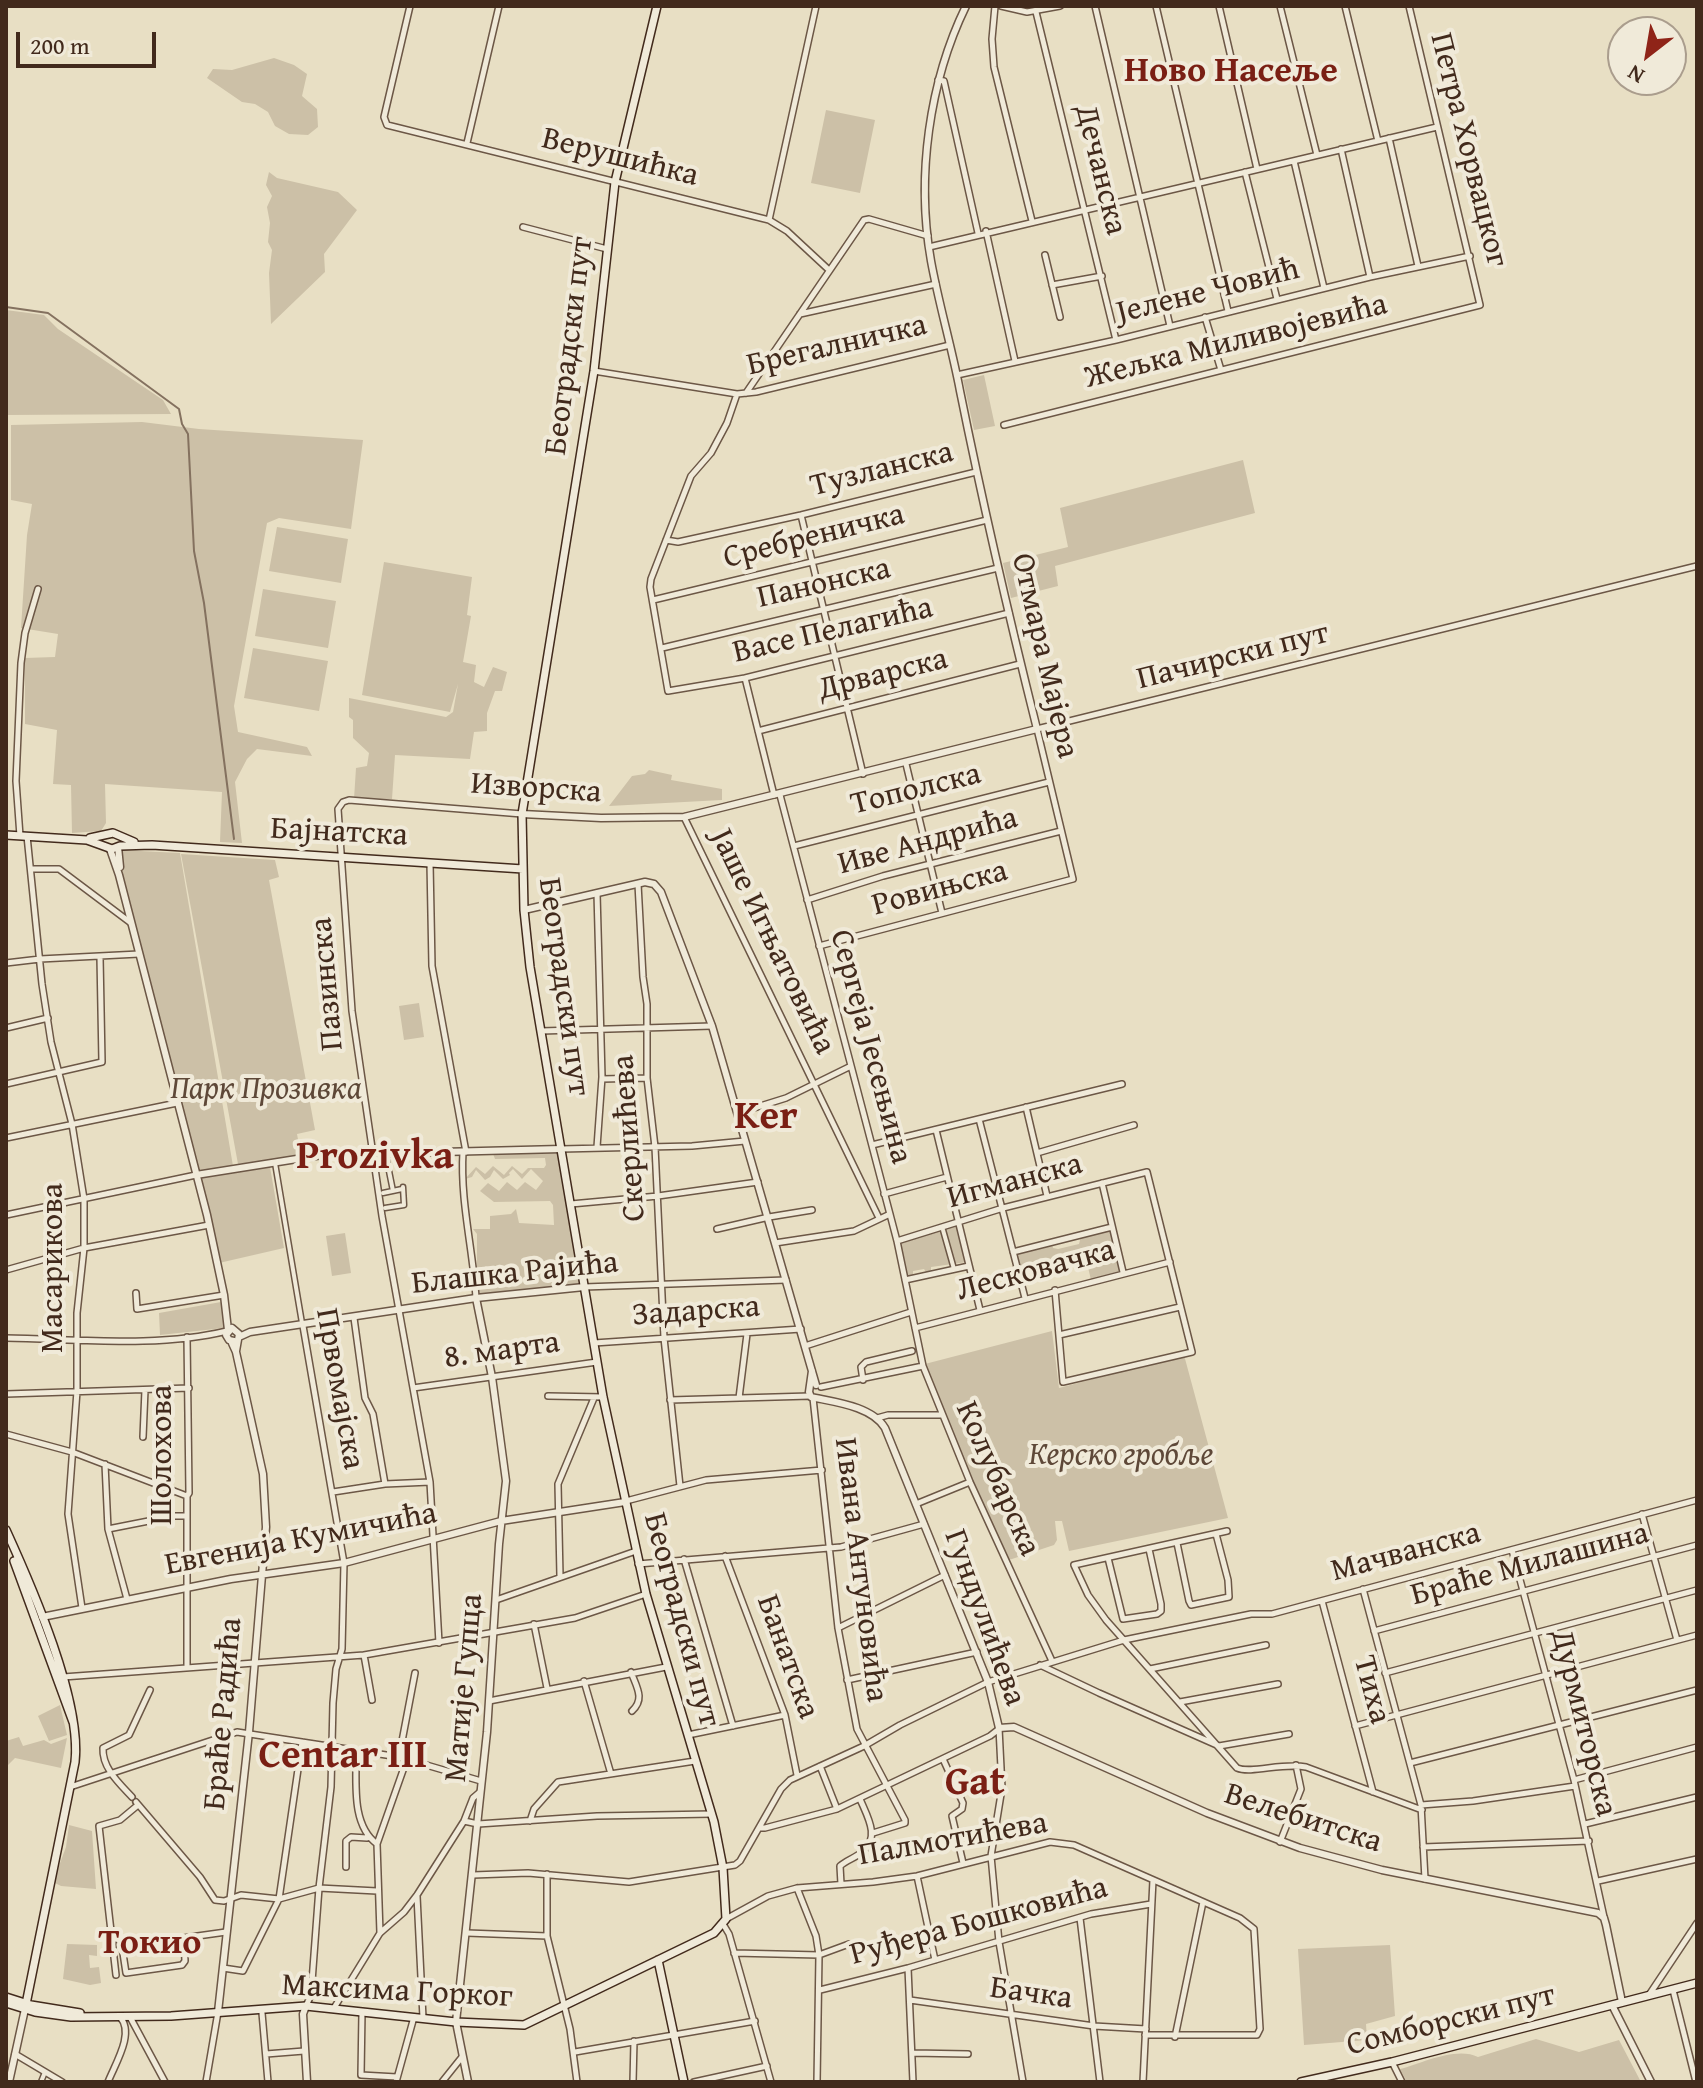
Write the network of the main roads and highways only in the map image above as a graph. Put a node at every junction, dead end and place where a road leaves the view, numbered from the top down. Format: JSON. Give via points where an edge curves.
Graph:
{"nodes":[{"id":1,"x":657,"y":6,"type":"edge"},
{"id":2,"x":6,"y":835,"type":"edge"},
{"id":3,"x":523,"y":869,"type":"junction"},
{"id":4,"x":6,"y":1531,"type":"edge"},
{"id":5,"x":38,"y":1618,"type":"junction"},
{"id":6,"x":74,"y":1724,"type":"junction"},
{"id":7,"x":724,"y":1921,"type":"joint"},
{"id":8,"x":658,"y":1960,"type":"junction"},
{"id":9,"x":1697,"y":1983,"type":"edge"},
{"id":10,"x":6,"y":1997,"type":"edge"},
{"id":11,"x":6,"y":2003,"type":"edge"},
{"id":12,"x":25,"y":2006,"type":"junction"},
{"id":13,"x":684,"y":2082,"type":"edge"},
{"id":14,"x":1301,"y":2082,"type":"edge"}],
"edges":[{"from":1,"to":3,"type":"main road","name":"Београдски пут","via":[[615,182],[594,371],[522,814]]},
{"from":2,"to":3,"type":"main road","name":"Бајнатска"},
{"from":3,"to":7,"type":"main road","name":"Београдски пут","via":[[530,967],[597,1362],[598,1398],[666,1667],[712,1814],[723,1868]]},
{"from":4,"to":5,"type":"main road"},
{"from":5,"to":6,"type":"main road"},
{"from":5,"to":6,"type":"main road"},
{"from":6,"to":12,"type":"main road","via":[[77,1750]]},
{"from":7,"to":8,"type":"main road","name":"Максима Горког","via":[[714,1933]]},
{"from":8,"to":12,"type":"main road","name":"Максима Горког","via":[[524,2025],[306,2006],[120,2017]]},
{"from":8,"to":13,"type":"main road"},
{"from":9,"to":14,"type":"main road","name":"Сомборски пут"},
{"from":10,"to":12,"type":"main road","name":"Максима Горког"},
{"from":11,"to":12,"type":"main road","name":"Максима Горког"}]}
